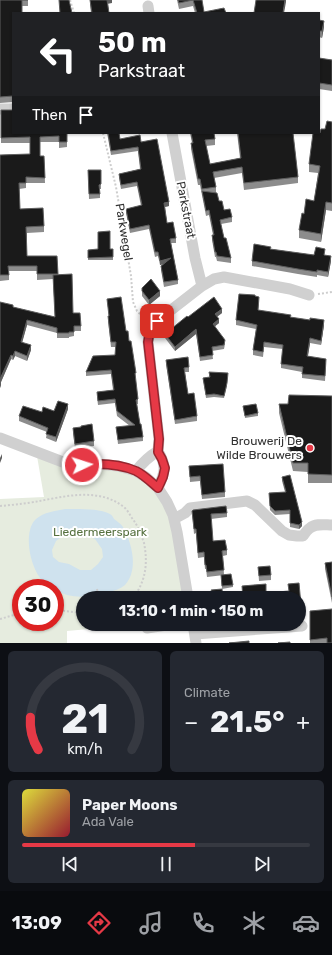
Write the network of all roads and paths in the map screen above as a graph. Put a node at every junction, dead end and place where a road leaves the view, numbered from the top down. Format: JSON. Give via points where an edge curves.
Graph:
{"nodes":[{"id":1,"x":70,"y":0,"type":"edge"},
{"id":2,"x":74,"y":12,"type":"edge"},
{"id":3,"x":12,"y":108,"type":"edge"},
{"id":4,"x":0,"y":109,"type":"edge"},
{"id":5,"x":103,"y":134,"type":"edge"},
{"id":6,"x":172,"y":134,"type":"edge"},
{"id":7,"x":202,"y":286,"type":"junction"},
{"id":8,"x":309,"y":295,"type":"dead end"},
{"id":9,"x":152,"y":327,"type":"junction"},
{"id":10,"x":0,"y":438,"type":"edge"},
{"id":11,"x":158,"y":452,"type":"junction"},
{"id":12,"x":136,"y":471,"type":"junction"},
{"id":13,"x":158,"y":488,"type":"junction"},
{"id":14,"x":0,"y":506,"type":"edge"},
{"id":15,"x":174,"y":519,"type":"junction"},
{"id":16,"x":332,"y":525,"type":"edge"},
{"id":17,"x":138,"y":591,"type":"edge"},
{"id":18,"x":187,"y":591,"type":"edge"},
{"id":19,"x":64,"y":611,"type":"edge"},
{"id":20,"x":76,"y":612,"type":"edge"},
{"id":21,"x":12,"y":616,"type":"edge"},
{"id":22,"x":0,"y":619,"type":"edge"},
{"id":23,"x":234,"y":631,"type":"edge"},
{"id":24,"x":194,"y":634,"type":"edge"}],
"edges":[{"from":1,"to":2,"type":"path"},
{"from":3,"to":4,"type":"street"},
{"from":5,"to":9,"type":"path","name":"Parkwegel","via":[[116,187],[133,302],[137,311]]},
{"from":6,"to":7,"type":"street","name":"Parkstraat"},
{"from":7,"to":8,"type":"street","via":[[214,278],[224,277]]},
{"from":7,"to":9,"type":"street"},
{"from":9,"to":11,"type":"street","via":[[148,342],[159,439]]},
{"from":10,"to":12,"type":"street","via":[[68,464],[118,466]]},
{"from":11,"to":12,"type":"street","via":[[149,456]]},
{"from":11,"to":13,"type":"street","via":[[165,468]]},
{"from":12,"to":13,"type":"street"},
{"from":13,"to":15,"type":"street"},
{"from":14,"to":17,"type":"path","via":[[84,495],[115,501],[126,509],[134,521],[146,553],[142,586]]},
{"from":15,"to":16,"type":"street","via":[[190,508],[247,501],[289,535],[303,536],[314,526]]},
{"from":15,"to":18,"type":"street"},
{"from":19,"to":20,"type":"path"},
{"from":21,"to":22,"type":"path"},
{"from":23,"to":24,"type":"street"}]}
